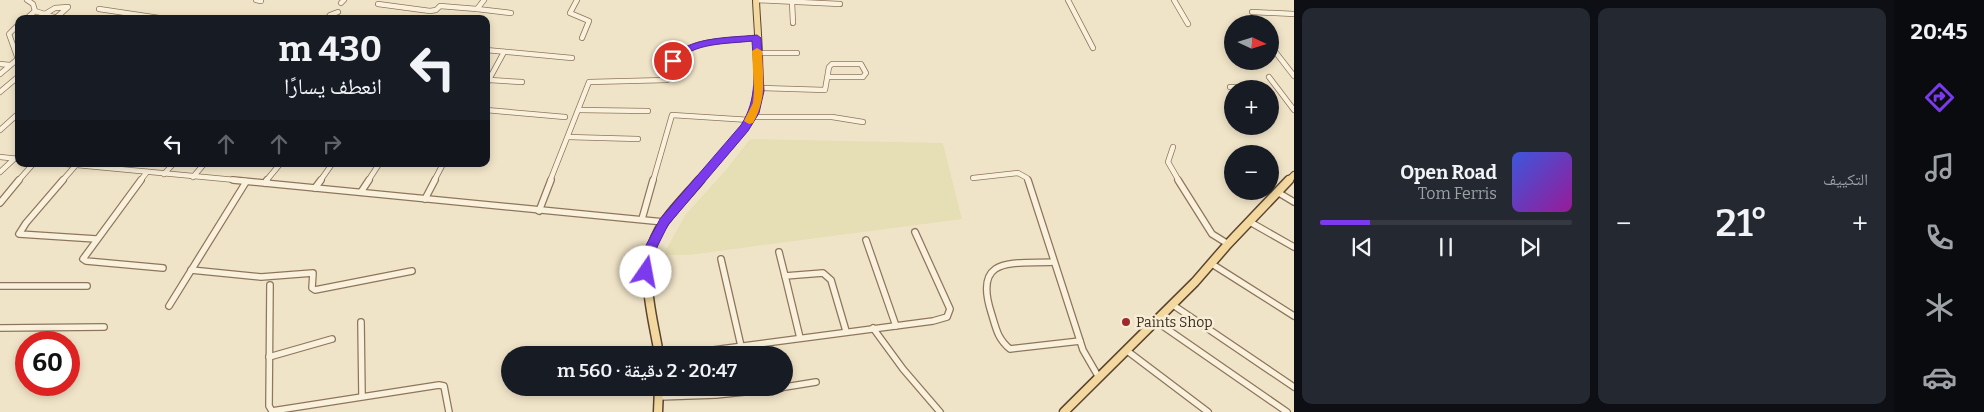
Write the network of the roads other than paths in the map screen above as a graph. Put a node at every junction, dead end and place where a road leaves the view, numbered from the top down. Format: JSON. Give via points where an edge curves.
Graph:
{"nodes":[{"id":1,"x":27,"y":0,"type":"edge"},
{"id":2,"x":444,"y":0,"type":"edge"},
{"id":3,"x":484,"y":0,"type":"edge"},
{"id":4,"x":577,"y":0,"type":"edge"},
{"id":5,"x":756,"y":0,"type":"edge"},
{"id":6,"x":1068,"y":0,"type":"edge"},
{"id":7,"x":1174,"y":0,"type":"edge"},
{"id":8,"x":792,"y":2,"type":"junction"},
{"id":9,"x":378,"y":4,"type":"dead end"},
{"id":10,"x":840,"y":4,"type":"dead end"},
{"id":11,"x":440,"y":6,"type":"junction"},
{"id":12,"x":98,"y":9,"type":"dead end"},
{"id":13,"x":477,"y":9,"type":"junction"},
{"id":14,"x":35,"y":11,"type":"junction"},
{"id":15,"x":338,"y":12,"type":"dead end"},
{"id":16,"x":1252,"y":12,"type":"dead end"},
{"id":17,"x":126,"y":13,"type":"junction"},
{"id":18,"x":511,"y":13,"type":"dead end"},
{"id":19,"x":45,"y":14,"type":"junction"},
{"id":20,"x":1294,"y":14,"type":"edge"},
{"id":21,"x":30,"y":15,"type":"edge"},
{"id":22,"x":48,"y":15,"type":"edge"},
{"id":23,"x":61,"y":15,"type":"edge"},
{"id":24,"x":123,"y":15,"type":"edge"},
{"id":25,"x":139,"y":15,"type":"edge"},
{"id":26,"x":333,"y":15,"type":"edge"},
{"id":27,"x":793,"y":23,"type":"dead end"},
{"id":28,"x":1188,"y":24,"type":"dead end"},
{"id":29,"x":15,"y":28,"type":"edge"},
{"id":30,"x":582,"y":38,"type":"dead end"},
{"id":31,"x":757,"y":38,"type":"junction"},
{"id":32,"x":1093,"y":48,"type":"dead end"},
{"id":33,"x":490,"y":50,"type":"edge"},
{"id":34,"x":15,"y":51,"type":"edge"},
{"id":35,"x":504,"y":52,"type":"junction"},
{"id":36,"x":797,"y":53,"type":"dead end"},
{"id":37,"x":757,"y":54,"type":"junction"},
{"id":38,"x":1279,"y":57,"type":"edge"},
{"id":39,"x":572,"y":58,"type":"dead end"},
{"id":40,"x":15,"y":62,"type":"edge"},
{"id":41,"x":0,"y":64,"type":"edge"},
{"id":42,"x":10,"y":66,"type":"junction"},
{"id":43,"x":0,"y":74,"type":"edge"},
{"id":44,"x":1294,"y":76,"type":"edge"},
{"id":45,"x":828,"y":77,"type":"junction"},
{"id":46,"x":1269,"y":77,"type":"dead end"},
{"id":47,"x":490,"y":78,"type":"edge"},
{"id":48,"x":15,"y":79,"type":"edge"},
{"id":49,"x":490,"y":80,"type":"edge"},
{"id":50,"x":522,"y":82,"type":"dead end"},
{"id":51,"x":760,"y":88,"type":"junction"},
{"id":52,"x":0,"y":92,"type":"edge"},
{"id":53,"x":1281,"y":92,"type":"joint"},
{"id":54,"x":490,"y":110,"type":"edge"},
{"id":55,"x":579,"y":110,"type":"junction"},
{"id":56,"x":1294,"y":110,"type":"edge"},
{"id":57,"x":648,"y":111,"type":"dead end"},
{"id":58,"x":15,"y":117,"type":"edge"},
{"id":59,"x":565,"y":117,"type":"dead end"},
{"id":60,"x":751,"y":118,"type":"junction"},
{"id":61,"x":863,"y":122,"type":"dead end"},
{"id":62,"x":0,"y":130,"type":"edge"},
{"id":63,"x":568,"y":137,"type":"junction"},
{"id":64,"x":638,"y":139,"type":"dead end"},
{"id":65,"x":1173,"y":146,"type":"dead end"},
{"id":66,"x":0,"y":157,"type":"edge"},
{"id":67,"x":15,"y":159,"type":"edge"},
{"id":68,"x":15,"y":160,"type":"edge"},
{"id":69,"x":30,"y":167,"type":"edge"},
{"id":70,"x":74,"y":167,"type":"edge"},
{"id":71,"x":103,"y":167,"type":"edge"},
{"id":72,"x":170,"y":167,"type":"edge"},
{"id":73,"x":201,"y":167,"type":"edge"},
{"id":74,"x":278,"y":167,"type":"edge"},
{"id":75,"x":330,"y":167,"type":"edge"},
{"id":76,"x":377,"y":167,"type":"edge"},
{"id":77,"x":441,"y":167,"type":"edge"},
{"id":78,"x":0,"y":172,"type":"edge"},
{"id":79,"x":147,"y":172,"type":"junction"},
{"id":80,"x":164,"y":174,"type":"junction"},
{"id":81,"x":1294,"y":175,"type":"edge"},
{"id":82,"x":193,"y":177,"type":"junction"},
{"id":83,"x":973,"y":178,"type":"dead end"},
{"id":84,"x":246,"y":182,"type":"junction"},
{"id":85,"x":266,"y":184,"type":"junction"},
{"id":86,"x":315,"y":188,"type":"junction"},
{"id":87,"x":361,"y":192,"type":"junction"},
{"id":88,"x":1279,"y":193,"type":"joint"},
{"id":89,"x":425,"y":199,"type":"junction"},
{"id":90,"x":1272,"y":200,"type":"edge"},
{"id":91,"x":0,"y":202,"type":"edge"},
{"id":92,"x":1294,"y":202,"type":"edge"},
{"id":93,"x":539,"y":211,"type":"junction"},
{"id":94,"x":642,"y":220,"type":"junction"},
{"id":95,"x":664,"y":222,"type":"junction"},
{"id":96,"x":1250,"y":222,"type":"junction"},
{"id":97,"x":915,"y":232,"type":"dead end"},
{"id":98,"x":96,"y":239,"type":"junction"},
{"id":99,"x":866,"y":240,"type":"dead end"},
{"id":100,"x":1228,"y":244,"type":"junction"},
{"id":101,"x":1294,"y":247,"type":"edge"},
{"id":102,"x":779,"y":252,"type":"dead end"},
{"id":103,"x":721,"y":259,"type":"dead end"},
{"id":104,"x":1053,"y":262,"type":"junction"},
{"id":105,"x":1212,"y":264,"type":"junction"},
{"id":106,"x":163,"y":268,"type":"dead end"},
{"id":107,"x":191,"y":270,"type":"junction"},
{"id":108,"x":412,"y":272,"type":"dead end"},
{"id":109,"x":785,"y":276,"type":"junction"},
{"id":110,"x":0,"y":286,"type":"edge"},
{"id":111,"x":87,"y":286,"type":"dead end"},
{"id":112,"x":270,"y":286,"type":"dead end"},
{"id":113,"x":1173,"y":305,"type":"junction"},
{"id":114,"x":169,"y":306,"type":"dead end"},
{"id":115,"x":1294,"y":316,"type":"edge"},
{"id":116,"x":361,"y":322,"type":"dead end"},
{"id":117,"x":1157,"y":322,"type":"junction"},
{"id":118,"x":896,"y":326,"type":"junction"},
{"id":119,"x":104,"y":327,"type":"dead end"},
{"id":120,"x":0,"y":328,"type":"edge"},
{"id":121,"x":873,"y":328,"type":"junction"},
{"id":122,"x":846,"y":331,"type":"junction"},
{"id":123,"x":800,"y":338,"type":"junction"},
{"id":124,"x":332,"y":339,"type":"dead end"},
{"id":125,"x":1080,"y":340,"type":"junction"},
{"id":126,"x":658,"y":346,"type":"edge"},
{"id":127,"x":741,"y":346,"type":"joint"},
{"id":128,"x":1126,"y":350,"type":"junction"},
{"id":129,"x":269,"y":358,"type":"junction"},
{"id":130,"x":1098,"y":376,"type":"junction"},
{"id":131,"x":816,"y":382,"type":"dead end"},
{"id":132,"x":793,"y":386,"type":"edge"},
{"id":133,"x":1294,"y":387,"type":"edge"},
{"id":134,"x":362,"y":396,"type":"junction"},
{"id":135,"x":659,"y":396,"type":"edge"},
{"id":136,"x":449,"y":412,"type":"edge"},
{"id":137,"x":658,"y":412,"type":"edge"},
{"id":138,"x":940,"y":412,"type":"edge"},
{"id":139,"x":1064,"y":412,"type":"edge"},
{"id":140,"x":1208,"y":412,"type":"edge"},
{"id":141,"x":1287,"y":412,"type":"edge"}],
"edges":[{"from":1,"to":14,"type":"street"},
{"from":2,"to":11,"type":"street"},
{"from":3,"to":13,"type":"street"},
{"from":4,"to":30,"type":"street","via":[[570,14],[589,22]]},
{"from":5,"to":8,"type":"street"},
{"from":5,"to":31,"type":"main road"},
{"from":6,"to":32,"type":"street"},
{"from":7,"to":28,"type":"street"},
{"from":8,"to":10,"type":"street"},
{"from":8,"to":27,"type":"street"},
{"from":9,"to":11,"type":"street","via":[[430,11]]},
{"from":11,"to":13,"type":"street"},
{"from":12,"to":17,"type":"street"},
{"from":13,"to":18,"type":"street"},
{"from":14,"to":19,"type":"street"},
{"from":14,"to":21,"type":"street"},
{"from":15,"to":26,"type":"street"},
{"from":16,"to":20,"type":"street"},
{"from":17,"to":24,"type":"street"},
{"from":17,"to":25,"type":"street"},
{"from":19,"to":22,"type":"street"},
{"from":19,"to":23,"type":"street","via":[[55,8],[68,7]]},
{"from":29,"to":34,"type":"street","via":[[9,34]]},
{"from":31,"to":37,"type":"main road"},
{"from":31,"to":55,"type":"street","via":[[703,44],[678,54],[673,61],[670,78],[666,80],[591,80]]},
{"from":33,"to":35,"type":"street"},
{"from":35,"to":39,"type":"street"},
{"from":35,"to":47,"type":"street"},
{"from":36,"to":37,"type":"street"},
{"from":37,"to":51,"type":"main road"},
{"from":38,"to":44,"type":"street"},
{"from":40,"to":42,"type":"street"},
{"from":41,"to":42,"type":"street"},
{"from":42,"to":43,"type":"street"},
{"from":45,"to":45,"type":"street","via":[[863,77],[866,73],[861,64],[832,64]]},
{"from":45,"to":51,"type":"street","via":[[825,90],[821,91]]},
{"from":46,"to":53,"type":"street"},
{"from":48,"to":52,"type":"street"},
{"from":49,"to":50,"type":"street"},
{"from":51,"to":60,"type":"main road"},
{"from":53,"to":56,"type":"street"},
{"from":54,"to":59,"type":"street"},
{"from":55,"to":57,"type":"street"},
{"from":55,"to":63,"type":"street"},
{"from":58,"to":62,"type":"street"},
{"from":60,"to":61,"type":"street","via":[[832,118]]},
{"from":60,"to":94,"type":"street","via":[[672,115]]},
{"from":60,"to":95,"type":"main road"},
{"from":63,"to":64,"type":"street"},
{"from":63,"to":93,"type":"street"},
{"from":65,"to":100,"type":"street","via":[[1168,162],[1171,169],[1212,234]]},
{"from":66,"to":67,"type":"street"},
{"from":68,"to":78,"type":"street"},
{"from":69,"to":91,"type":"street"},
{"from":70,"to":98,"type":"street","via":[[19,234]]},
{"from":71,"to":79,"type":"street"},
{"from":72,"to":80,"type":"street"},
{"from":73,"to":82,"type":"street"},
{"from":74,"to":85,"type":"street"},
{"from":75,"to":86,"type":"street"},
{"from":76,"to":87,"type":"street"},
{"from":77,"to":89,"type":"street"},
{"from":79,"to":80,"type":"street"},
{"from":79,"to":98,"type":"street"},
{"from":80,"to":82,"type":"street"},
{"from":81,"to":88,"type":"main road"},
{"from":82,"to":84,"type":"street"},
{"from":83,"to":104,"type":"street","via":[[1018,173],[1027,178]]},
{"from":84,"to":85,"type":"street"},
{"from":84,"to":107,"type":"street"},
{"from":85,"to":86,"type":"street"},
{"from":86,"to":87,"type":"street"},
{"from":87,"to":89,"type":"street"},
{"from":88,"to":92,"type":"street"},
{"from":89,"to":93,"type":"street"},
{"from":90,"to":96,"type":"main road"},
{"from":93,"to":94,"type":"street"},
{"from":94,"to":95,"type":"street"},
{"from":95,"to":126,"type":"main road","via":[[650,249],[646,272]]},
{"from":96,"to":100,"type":"main road"},
{"from":96,"to":101,"type":"street"},
{"from":97,"to":118,"type":"street","via":[[950,309],[947,318]]},
{"from":98,"to":106,"type":"street","via":[[84,255],[86,261]]},
{"from":99,"to":118,"type":"street"},
{"from":100,"to":105,"type":"main road"},
{"from":102,"to":109,"type":"street"},
{"from":103,"to":127,"type":"street"},
{"from":104,"to":125,"type":"street"},
{"from":104,"to":125,"type":"street","via":[[1004,264],[992,270],[985,294],[1000,341],[1010,349]]},
{"from":105,"to":113,"type":"main road"},
{"from":105,"to":115,"type":"street"},
{"from":107,"to":108,"type":"street","via":[[261,277],[313,273],[312,288],[315,290]]},
{"from":107,"to":114,"type":"street"},
{"from":109,"to":122,"type":"street","via":[[828,275]]},
{"from":109,"to":123,"type":"street"},
{"from":110,"to":111,"type":"street"},
{"from":112,"to":129,"type":"street"},
{"from":113,"to":117,"type":"main road"},
{"from":113,"to":133,"type":"street"},
{"from":116,"to":134,"type":"street"},
{"from":117,"to":128,"type":"main road"},
{"from":117,"to":141,"type":"street"},
{"from":118,"to":121,"type":"street"},
{"from":119,"to":120,"type":"street"},
{"from":121,"to":122,"type":"street"},
{"from":121,"to":138,"type":"street"},
{"from":122,"to":123,"type":"street"},
{"from":123,"to":127,"type":"street"},
{"from":124,"to":129,"type":"street"},
{"from":125,"to":130,"type":"street"},
{"from":128,"to":130,"type":"main road"},
{"from":128,"to":140,"type":"street"},
{"from":129,"to":134,"type":"street","via":[[269,406],[272,411]]},
{"from":130,"to":139,"type":"main road"},
{"from":131,"to":132,"type":"street"},
{"from":134,"to":136,"type":"street","via":[[444,386]]},
{"from":135,"to":137,"type":"main road"}]}
